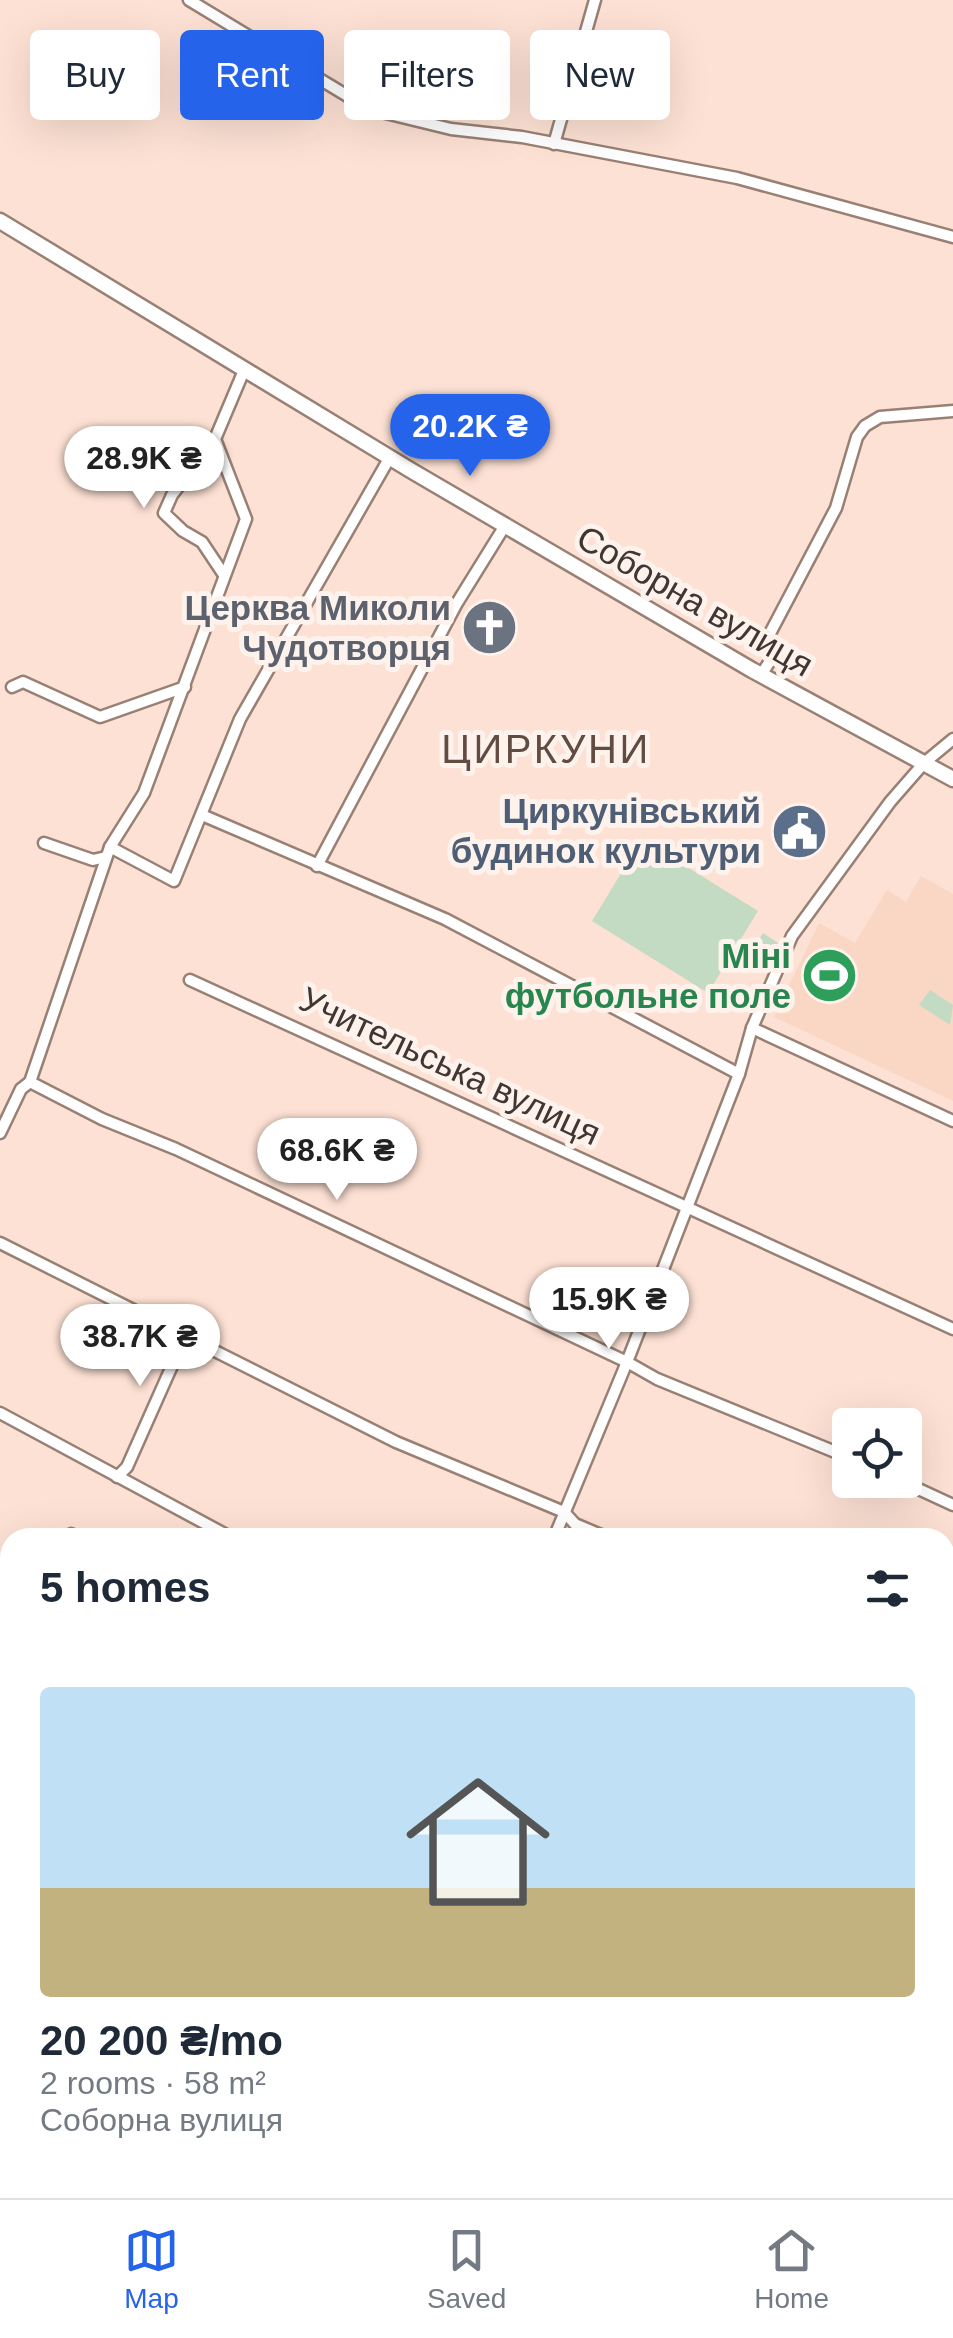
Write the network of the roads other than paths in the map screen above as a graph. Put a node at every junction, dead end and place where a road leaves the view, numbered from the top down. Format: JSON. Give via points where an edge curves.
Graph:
{"nodes":[{"id":1,"x":189,"y":0,"type":"edge"},
{"id":2,"x":595,"y":0,"type":"edge"},
{"id":3,"x":554,"y":144,"type":"junction"},
{"id":4,"x":0,"y":221,"type":"edge"},
{"id":5,"x":953,"y":237,"type":"edge"},
{"id":6,"x":245,"y":368,"type":"junction"},
{"id":7,"x":953,"y":411,"type":"edge"},
{"id":8,"x":215,"y":439,"type":"junction"},
{"id":9,"x":390,"y":457,"type":"junction"},
{"id":10,"x":506,"y":524,"type":"junction"},
{"id":11,"x":224,"y":575,"type":"junction"},
{"id":12,"x":761,"y":675,"type":"junction"},
{"id":13,"x":12,"y":687,"type":"dead end"},
{"id":14,"x":186,"y":687,"type":"junction"},
{"id":15,"x":953,"y":739,"type":"edge"},
{"id":16,"x":924,"y":763,"type":"junction"},
{"id":17,"x":953,"y":779,"type":"edge"},
{"id":18,"x":202,"y":815,"type":"junction"},
{"id":19,"x":44,"y":843,"type":"dead end"},
{"id":20,"x":108,"y":852,"type":"junction"},
{"id":21,"x":318,"y":866,"type":"junction"},
{"id":22,"x":190,"y":980,"type":"dead end"},
{"id":23,"x":752,"y":1028,"type":"junction"},
{"id":24,"x":739,"y":1074,"type":"junction"},
{"id":25,"x":30,"y":1082,"type":"junction"},
{"id":26,"x":953,"y":1121,"type":"edge"},
{"id":27,"x":0,"y":1134,"type":"edge"},
{"id":28,"x":686,"y":1205,"type":"junction"},
{"id":29,"x":0,"y":1243,"type":"edge"},
{"id":30,"x":953,"y":1329,"type":"edge"},
{"id":31,"x":193,"y":1339,"type":"junction"},
{"id":32,"x":627,"y":1362,"type":"junction"},
{"id":33,"x":0,"y":1412,"type":"edge"},
{"id":34,"x":832,"y":1451,"type":"edge"},
{"id":35,"x":117,"y":1477,"type":"junction"},
{"id":36,"x":922,"y":1491,"type":"edge"},
{"id":37,"x":953,"y":1505,"type":"edge"},
{"id":38,"x":564,"y":1512,"type":"junction"},
{"id":39,"x":213,"y":1528,"type":"edge"},
{"id":40,"x":558,"y":1528,"type":"edge"},
{"id":41,"x":584,"y":1528,"type":"edge"}],
"edges":[{"from":1,"to":3,"type":"street","via":[[369,109]]},
{"from":2,"to":3,"type":"street"},
{"from":3,"to":5,"type":"street","via":[[780,188]]},
{"from":4,"to":6,"type":"street","name":"Соборна вулиця"},
{"from":6,"to":8,"type":"street"},
{"from":6,"to":9,"type":"street","name":"Соборна вулиця"},
{"from":7,"to":12,"type":"street","via":[[880,418],[856,437],[836,508],[766,641],[770,660]]},
{"from":8,"to":11,"type":"street","via":[[246,520]]},
{"from":8,"to":11,"type":"street","via":[[164,514],[202,542]]},
{"from":9,"to":10,"type":"street","name":"Соборна вулиця"},
{"from":9,"to":18,"type":"street","via":[[240,719]]},
{"from":10,"to":12,"type":"street","name":"Соборна вулиця"},
{"from":10,"to":21,"type":"street","via":[[456,603]]},
{"from":11,"to":14,"type":"street"},
{"from":12,"to":16,"type":"street","name":"Соборна вулиця"},
{"from":13,"to":14,"type":"street","via":[[22,682],[100,717]]},
{"from":14,"to":20,"type":"street","via":[[144,793]]},
{"from":15,"to":16,"type":"street"},
{"from":16,"to":17,"type":"street","name":"Соборна вулиця"},
{"from":16,"to":23,"type":"street","via":[[792,936]]},
{"from":18,"to":20,"type":"street","via":[[174,881]]},
{"from":18,"to":21,"type":"street"},
{"from":19,"to":20,"type":"street","via":[[93,860]]},
{"from":20,"to":25,"type":"street"},
{"from":21,"to":24,"type":"street","via":[[445,919]]},
{"from":22,"to":28,"type":"street","name":"Учительська вулиця"},
{"from":23,"to":24,"type":"street"},
{"from":23,"to":26,"type":"street"},
{"from":24,"to":28,"type":"street"},
{"from":25,"to":27,"type":"street"},
{"from":25,"to":32,"type":"street"},
{"from":28,"to":30,"type":"street","name":"Учительська вулиця"},
{"from":28,"to":32,"type":"street"},
{"from":29,"to":31,"type":"street"},
{"from":31,"to":35,"type":"street","via":[[175,1359]]},
{"from":31,"to":38,"type":"street","via":[[396,1442]]},
{"from":32,"to":34,"type":"street"},
{"from":32,"to":38,"type":"street"},
{"from":33,"to":35,"type":"street"},
{"from":35,"to":39,"type":"street"},
{"from":36,"to":37,"type":"street"},
{"from":38,"to":40,"type":"street"},
{"from":38,"to":41,"type":"street"}]}
